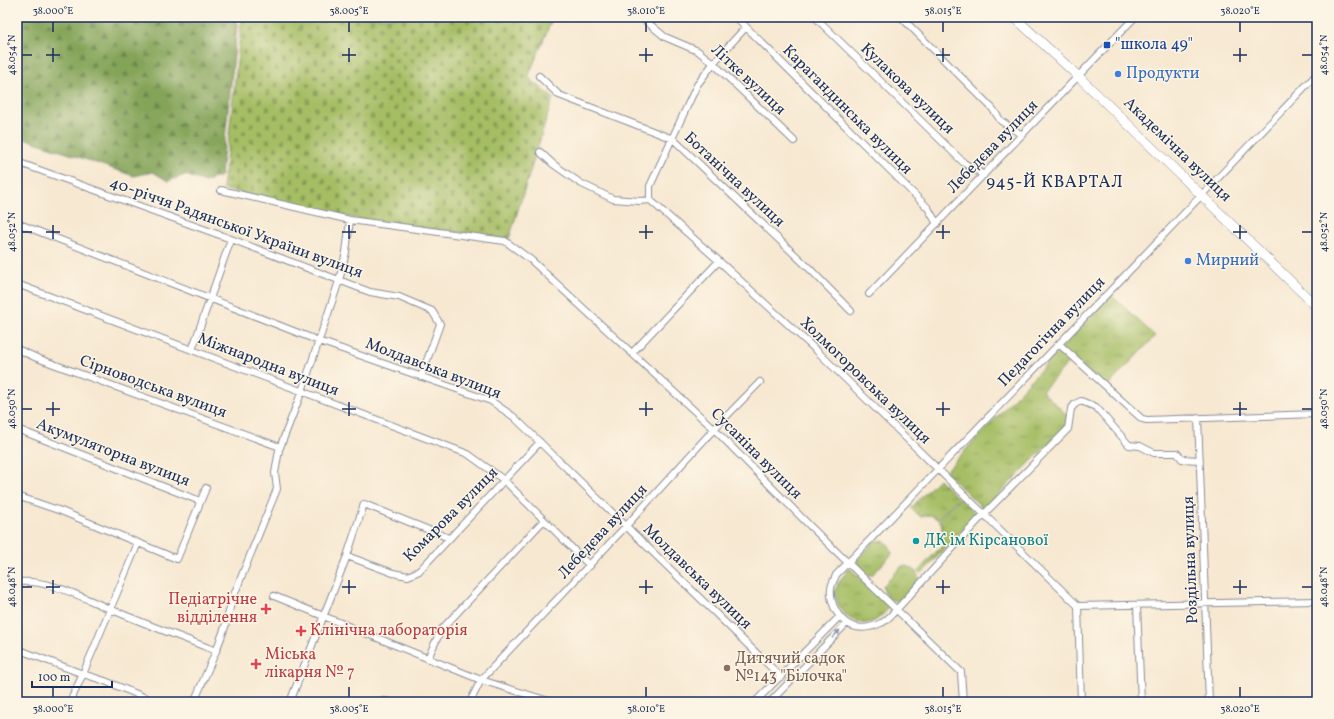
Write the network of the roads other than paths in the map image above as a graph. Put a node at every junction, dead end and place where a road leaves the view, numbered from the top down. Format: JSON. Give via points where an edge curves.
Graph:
{"nodes":[{"id":1,"x":641,"y":17,"type":"edge"},
{"id":2,"x":736,"y":17,"type":"edge"},
{"id":3,"x":815,"y":17,"type":"edge"},
{"id":4,"x":901,"y":17,"type":"edge"},
{"id":5,"x":1014,"y":17,"type":"edge"},
{"id":6,"x":1135,"y":17,"type":"edge"},
{"id":7,"x":746,"y":27,"type":"junction"},
{"id":8,"x":713,"y":63,"type":"junction"},
{"id":9,"x":1317,"y":74,"type":"edge"},
{"id":10,"x":539,"y":76,"type":"dead end"},
{"id":11,"x":1078,"y":76,"type":"junction"},
{"id":12,"x":1022,"y":135,"type":"junction"},
{"id":13,"x":673,"y":139,"type":"junction"},
{"id":14,"x":794,"y":141,"type":"dead end"},
{"id":15,"x":540,"y":152,"type":"dead end"},
{"id":16,"x":17,"y":162,"type":"edge"},
{"id":17,"x":984,"y":175,"type":"junction"},
{"id":18,"x":221,"y":190,"type":"dead end"},
{"id":19,"x":1201,"y":195,"type":"junction"},
{"id":20,"x":650,"y":200,"type":"junction"},
{"id":21,"x":350,"y":220,"type":"junction"},
{"id":22,"x":17,"y":224,"type":"edge"},
{"id":23,"x":937,"y":224,"type":"junction"},
{"id":24,"x":231,"y":239,"type":"junction"},
{"id":25,"x":719,"y":261,"type":"junction"},
{"id":26,"x":339,"y":281,"type":"junction"},
{"id":27,"x":17,"y":284,"type":"edge"},
{"id":28,"x":869,"y":294,"type":"dead end"},
{"id":29,"x":210,"y":298,"type":"junction"},
{"id":30,"x":1317,"y":307,"type":"edge"},
{"id":31,"x":851,"y":311,"type":"dead end"},
{"id":32,"x":319,"y":341,"type":"junction"},
{"id":33,"x":1059,"y":344,"type":"junction"},
{"id":34,"x":17,"y":349,"type":"edge"},
{"id":35,"x":192,"y":350,"type":"junction"},
{"id":36,"x":632,"y":353,"type":"junction"},
{"id":37,"x":421,"y":377,"type":"junction"},
{"id":38,"x":760,"y":382,"type":"dead end"},
{"id":39,"x":302,"y":391,"type":"junction"},
{"id":40,"x":1317,"y":414,"type":"edge"},
{"id":41,"x":1198,"y":418,"type":"junction"},
{"id":42,"x":17,"y":429,"type":"edge"},
{"id":43,"x":714,"y":429,"type":"junction"},
{"id":44,"x":540,"y":442,"type":"junction"},
{"id":45,"x":280,"y":447,"type":"junction"},
{"id":46,"x":1200,"y":460,"type":"junction"},
{"id":47,"x":938,"y":470,"type":"junction"},
{"id":48,"x":504,"y":480,"type":"junction"},
{"id":49,"x":206,"y":488,"type":"dead end"},
{"id":50,"x":17,"y":496,"type":"edge"},
{"id":51,"x":200,"y":501,"type":"junction"},
{"id":52,"x":984,"y":514,"type":"junction"},
{"id":53,"x":544,"y":520,"type":"junction"},
{"id":54,"x":626,"y":526,"type":"junction"},
{"id":55,"x":449,"y":538,"type":"junction"},
{"id":56,"x":138,"y":543,"type":"junction"},
{"id":57,"x":347,"y":556,"type":"junction"},
{"id":58,"x":848,"y":563,"type":"junction"},
{"id":59,"x":590,"y":566,"type":"junction"},
{"id":60,"x":17,"y":582,"type":"edge"},
{"id":61,"x":274,"y":596,"type":"dead end"},
{"id":62,"x":1317,"y":601,"type":"edge"},
{"id":63,"x":1205,"y":604,"type":"junction"},
{"id":64,"x":1137,"y":605,"type":"junction"},
{"id":65,"x":1078,"y":606,"type":"junction"},
{"id":66,"x":110,"y":609,"type":"junction"},
{"id":67,"x":897,"y":609,"type":"junction"},
{"id":68,"x":323,"y":616,"type":"junction"},
{"id":69,"x":839,"y":617,"type":"junction"},
{"id":70,"x":846,"y":624,"type":"junction"},
{"id":71,"x":17,"y":649,"type":"edge"},
{"id":72,"x":216,"y":651,"type":"junction"},
{"id":73,"x":428,"y":658,"type":"junction"},
{"id":74,"x":83,"y":674,"type":"junction"},
{"id":75,"x":781,"y":677,"type":"junction"},
{"id":76,"x":482,"y":680,"type":"junction"},
{"id":77,"x":386,"y":701,"type":"edge"},
{"id":78,"x":70,"y":702,"type":"edge"},
{"id":79,"x":156,"y":702,"type":"edge"},
{"id":80,"x":194,"y":702,"type":"edge"},
{"id":81,"x":290,"y":702,"type":"edge"},
{"id":82,"x":359,"y":702,"type":"edge"},
{"id":83,"x":470,"y":702,"type":"edge"},
{"id":84,"x":552,"y":702,"type":"edge"},
{"id":85,"x":756,"y":702,"type":"edge"},
{"id":86,"x":770,"y":702,"type":"edge"},
{"id":87,"x":963,"y":702,"type":"edge"},
{"id":88,"x":1080,"y":702,"type":"edge"},
{"id":89,"x":1141,"y":702,"type":"edge"},
{"id":90,"x":1209,"y":702,"type":"edge"}],
"edges":[{"from":1,"to":8,"type":"street","name":"Літке вулиця","via":[[665,37],[698,51]]},
{"from":2,"to":7,"type":"street","name":"Карагандинська вулиця"},
{"from":3,"to":17,"type":"street","name":"Кулакова вулиця","via":[[964,163]]},
{"from":4,"to":12,"type":"street","via":[[992,108],[1001,121]]},
{"from":5,"to":11,"type":"main road","name":"Академічна вулиця"},
{"from":6,"to":11,"type":"street","name":"Лебедєва вулиця"},
{"from":7,"to":8,"type":"street"},
{"from":7,"to":23,"type":"street","name":"Карагандинська вулиця","via":[[928,208]]},
{"from":8,"to":13,"type":"street","via":[[697,85]]},
{"from":8,"to":14,"type":"street","name":"Літке вулиця"},
{"from":9,"to":19,"type":"street","name":"Педагогічна вулиця"},
{"from":10,"to":13,"type":"street","name":"Ботанічна вулиця","via":[[559,95]]},
{"from":11,"to":12,"type":"street","name":"Лебедєва вулиця"},
{"from":11,"to":19,"type":"main road","name":"Академічна вулиця"},
{"from":12,"to":17,"type":"street","name":"Лебедєва вулиця"},
{"from":13,"to":20,"type":"street","via":[[650,186]]},
{"from":13,"to":31,"type":"street","name":"Ботанічна вулиця"},
{"from":15,"to":20,"type":"street","via":[[580,182],[613,199]]},
{"from":16,"to":24,"type":"street","name":"40-річчя Радянської України вулиця"},
{"from":17,"to":23,"type":"street","name":"Лебедєва вулиця"},
{"from":18,"to":21,"type":"street"},
{"from":19,"to":30,"type":"main road","name":"Академічна вулиця"},
{"from":19,"to":33,"type":"street","name":"Педагогічна вулиця"},
{"from":20,"to":25,"type":"street","name":"Холмогоровська вулиця"},
{"from":21,"to":26,"type":"street"},
{"from":21,"to":36,"type":"street","name":"Сусаніна вулиця","via":[[505,241],[531,260]]},
{"from":22,"to":29,"type":"street","name":"Молдавська вулиця"},
{"from":23,"to":28,"type":"street","name":"Лебедєва вулиця"},
{"from":24,"to":26,"type":"street","name":"40-річчя Радянської України вулиця"},
{"from":24,"to":29,"type":"street"},
{"from":25,"to":36,"type":"street"},
{"from":25,"to":47,"type":"street","name":"Холмогоровська вулиця","via":[[818,351]]},
{"from":26,"to":32,"type":"street"},
{"from":26,"to":37,"type":"street","name":"40-річчя Радянської України вулиця","via":[[370,292],[399,297],[432,311],[440,324]]},
{"from":27,"to":35,"type":"street","name":"Міжнародна вулиця"},
{"from":29,"to":32,"type":"street","name":"Молдавська вулиця"},
{"from":29,"to":35,"type":"street"},
{"from":32,"to":37,"type":"street","name":"Молдавська вулиця"},
{"from":32,"to":39,"type":"street"},
{"from":33,"to":41,"type":"street","via":[[1142,419]]},
{"from":33,"to":47,"type":"street","name":"Педагогічна вулиця"},
{"from":34,"to":45,"type":"street","name":"Сірноводська вулиця"},
{"from":35,"to":39,"type":"street","name":"Міжнародна вулиця"},
{"from":36,"to":43,"type":"street","name":"Сусаніна вулиця"},
{"from":37,"to":44,"type":"street","name":"Молдавська вулиця","via":[[491,401],[514,417]]},
{"from":38,"to":43,"type":"street","name":"Лебедєва вулиця"},
{"from":39,"to":45,"type":"street"},
{"from":39,"to":48,"type":"street","name":"Міжнародна вулиця","via":[[468,454]]},
{"from":40,"to":41,"type":"street"},
{"from":41,"to":46,"type":"street","name":"Роздільна вулиця"},
{"from":42,"to":51,"type":"street","name":"Акумуляторна вулиця"},
{"from":43,"to":54,"type":"street","name":"Лебедєва вулиця"},
{"from":43,"to":58,"type":"street","name":"Сусаніна вулиця"},
{"from":44,"to":48,"type":"street","name":"Комарова вулиця"},
{"from":44,"to":54,"type":"street","name":"Молдавська вулиця"},
{"from":45,"to":72,"type":"street","via":[[275,472],[277,489],[232,600]]},
{"from":46,"to":52,"type":"street","via":[[1182,460],[1177,453],[1154,453],[1129,444],[1096,407],[1080,400],[1072,409],[1068,429]]},
{"from":46,"to":63,"type":"street","name":"Роздільна вулиця"},
{"from":47,"to":52,"type":"street","name":"Холмогоровська вулиця"},
{"from":47,"to":58,"type":"street","name":"Педагогічна вулиця"},
{"from":48,"to":53,"type":"street","name":"Міжнародна вулиця"},
{"from":48,"to":55,"type":"street","name":"Комарова вулиця"},
{"from":49,"to":51,"type":"street"},
{"from":50,"to":56,"type":"street"},
{"from":51,"to":56,"type":"street","via":[[177,558]]},
{"from":52,"to":65,"type":"street","name":"Холмогоровська вулиця"},
{"from":52,"to":67,"type":"street"},
{"from":53,"to":59,"type":"street","name":"Міжнародна вулиця"},
{"from":53,"to":73,"type":"street","via":[[441,630]]},
{"from":54,"to":59,"type":"street","name":"Лебедєва вулиця"},
{"from":54,"to":75,"type":"street","name":"Молдавська вулиця"},
{"from":55,"to":57,"type":"street","name":"Комарова вулиця","via":[[419,571],[408,576]]},
{"from":55,"to":57,"type":"street","via":[[364,504]]},
{"from":56,"to":66,"type":"street"},
{"from":57,"to":68,"type":"street"},
{"from":58,"to":67,"type":"street","name":"Сусаніна вулиця"},
{"from":58,"to":69,"type":"street","name":"Педагогічна вулиця","via":[[836,574],[831,589],[831,601]]},
{"from":59,"to":76,"type":"street","name":"Лебедєва вулиця"},
{"from":60,"to":66,"type":"street","via":[[28,581],[57,588],[81,595]]},
{"from":61,"to":68,"type":"street"},
{"from":62,"to":63,"type":"street"},
{"from":63,"to":64,"type":"street"},
{"from":63,"to":90,"type":"street","name":"Роздільна вулиця"},
{"from":64,"to":65,"type":"street"},
{"from":64,"to":89,"type":"street"},
{"from":65,"to":88,"type":"street"},
{"from":66,"to":72,"type":"street"},
{"from":66,"to":74,"type":"street"},
{"from":67,"to":70,"type":"street","via":[[882,623],[870,627],[856,628]]},
{"from":67,"to":87,"type":"street","name":"Сусаніна вулиця","via":[[961,672]]},
{"from":68,"to":73,"type":"street"},
{"from":68,"to":81,"type":"street"},
{"from":69,"to":70,"type":"street","name":"Педагогічна вулиця"},
{"from":69,"to":75,"type":"street"},
{"from":86,"to":70,"type":"street","one_way":true},
{"from":71,"to":74,"type":"street"},
{"from":72,"to":80,"type":"street"},
{"from":73,"to":76,"type":"street"},
{"from":74,"to":78,"type":"street"},
{"from":74,"to":79,"type":"street"},
{"from":75,"to":85,"type":"street"},
{"from":76,"to":83,"type":"street","name":"Лебедєва вулиця"},
{"from":76,"to":84,"type":"street"},
{"from":77,"to":82,"type":"street"}]}
